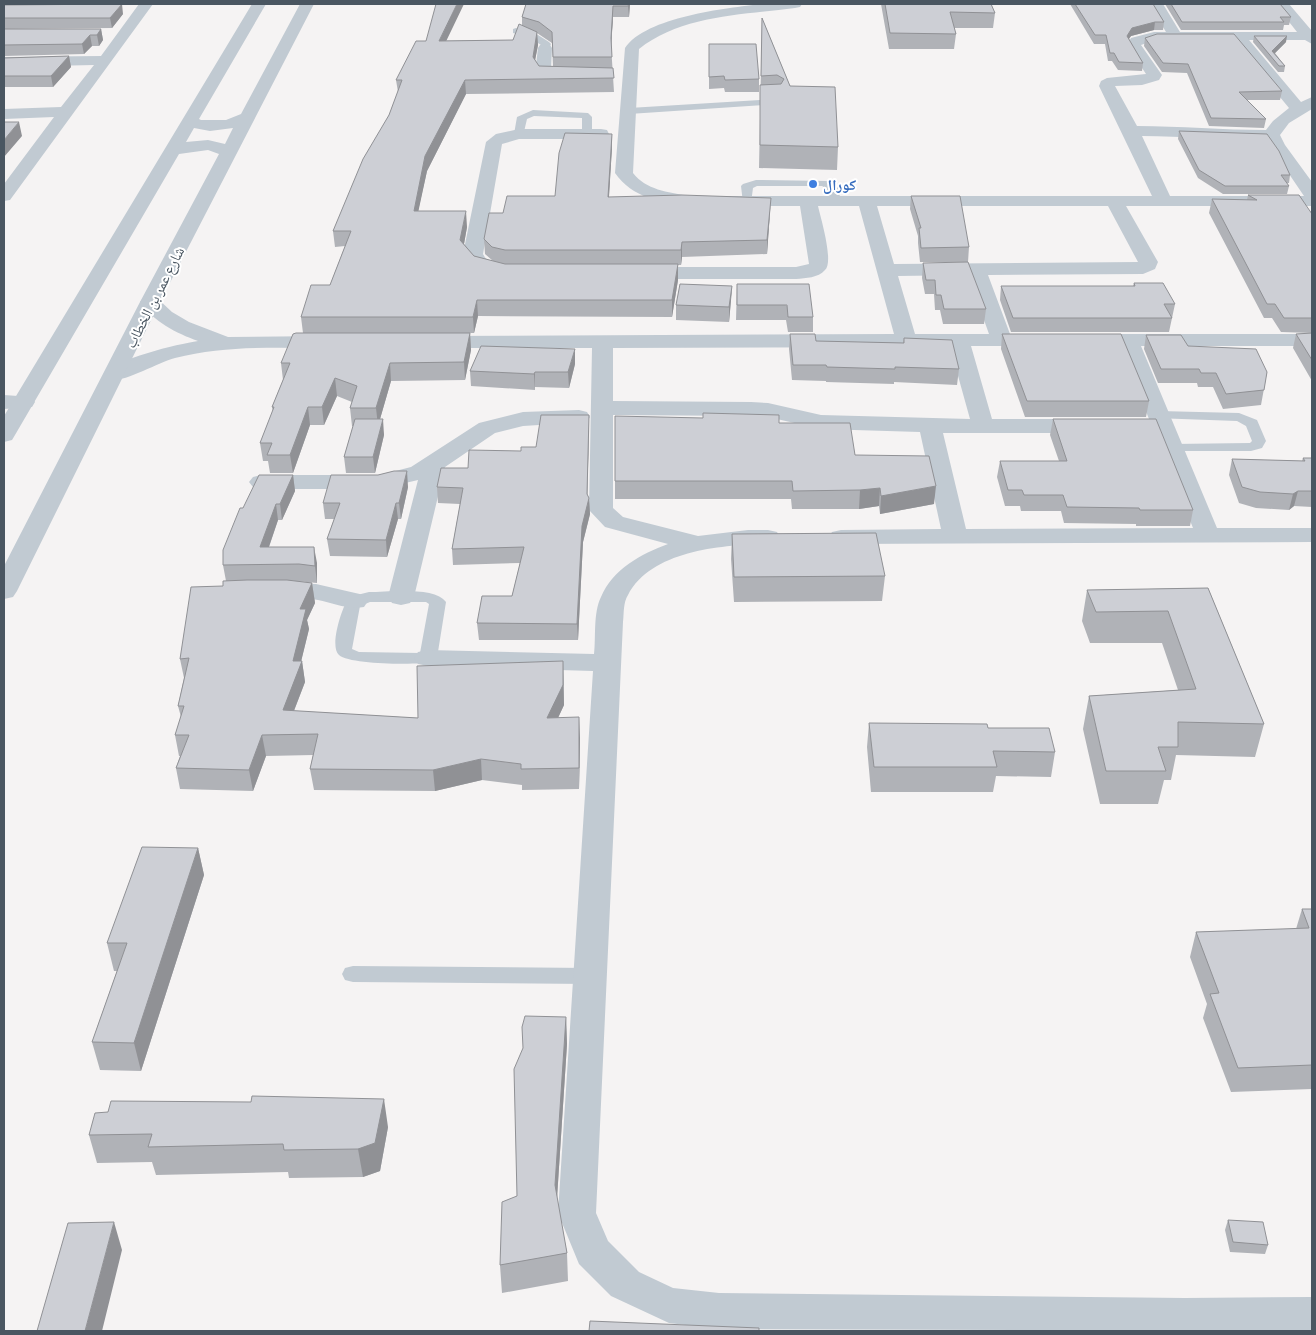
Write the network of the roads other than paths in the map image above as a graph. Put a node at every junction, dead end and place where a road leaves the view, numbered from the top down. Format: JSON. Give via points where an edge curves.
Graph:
{"nodes":[{"id":1,"x":259,"y":4,"type":"edge"},
{"id":2,"x":796,"y":4,"type":"edge"},
{"id":3,"x":1156,"y":4,"type":"edge"},
{"id":4,"x":1282,"y":4,"type":"edge"},
{"id":5,"x":145,"y":6,"type":"edge"},
{"id":6,"x":308,"y":6,"type":"edge"},
{"id":7,"x":124,"y":8,"type":"dead end"},
{"id":8,"x":516,"y":31,"type":"edge"},
{"id":9,"x":1308,"y":32,"type":"edge"},
{"id":10,"x":103,"y":34,"type":"edge"},
{"id":11,"x":122,"y":34,"type":"junction"},
{"id":12,"x":1176,"y":35,"type":"junction"},
{"id":13,"x":1237,"y":36,"type":"junction"},
{"id":14,"x":545,"y":48,"type":"joint"},
{"id":15,"x":106,"y":60,"type":"junction"},
{"id":16,"x":4,"y":62,"type":"edge"},
{"id":17,"x":591,"y":75,"type":"edge"},
{"id":18,"x":611,"y":75,"type":"edge"},
{"id":19,"x":630,"y":75,"type":"junction"},
{"id":20,"x":776,"y":102,"type":"edge"},
{"id":21,"x":1306,"y":106,"type":"edge"},
{"id":22,"x":629,"y":111,"type":"junction"},
{"id":23,"x":66,"y":112,"type":"junction"},
{"id":24,"x":4,"y":114,"type":"edge"},
{"id":25,"x":247,"y":117,"type":"junction"},
{"id":26,"x":189,"y":120,"type":"junction"},
{"id":27,"x":1131,"y":131,"type":"junction"},
{"id":28,"x":627,"y":134,"type":"junction"},
{"id":29,"x":1272,"y":135,"type":"junction"},
{"id":30,"x":171,"y":151,"type":"junction"},
{"id":31,"x":228,"y":153,"type":"junction"},
{"id":32,"x":25,"y":166,"type":"junction"},
{"id":33,"x":4,"y":167,"type":"edge"},
{"id":34,"x":1312,"y":194,"type":"edge"},
{"id":35,"x":4,"y":196,"type":"edge"},
{"id":36,"x":747,"y":201,"type":"junction"},
{"id":37,"x":1164,"y":201,"type":"junction"},
{"id":38,"x":1312,"y":201,"type":"edge"},
{"id":39,"x":808,"y":202,"type":"junction"},
{"id":40,"x":835,"y":202,"type":"junction"},
{"id":41,"x":867,"y":202,"type":"junction"},
{"id":42,"x":1114,"y":202,"type":"junction"},
{"id":43,"x":886,"y":270,"type":"junction"},
{"id":44,"x":976,"y":270,"type":"junction"},
{"id":45,"x":523,"y":272,"type":"edge"},
{"id":46,"x":626,"y":273,"type":"edge"},
{"id":47,"x":150,"y":302,"type":"junction"},
{"id":48,"x":906,"y":339,"type":"junction"},
{"id":49,"x":959,"y":340,"type":"junction"},
{"id":50,"x":1002,"y":340,"type":"junction"},
{"id":51,"x":1128,"y":340,"type":"junction"},
{"id":52,"x":1312,"y":340,"type":"edge"},
{"id":53,"x":224,"y":342,"type":"junction"},
{"id":54,"x":346,"y":342,"type":"edge"},
{"id":55,"x":414,"y":342,"type":"edge"},
{"id":56,"x":604,"y":342,"type":"junction"},
{"id":57,"x":114,"y":375,"type":"junction"},
{"id":58,"x":603,"y":412,"type":"junction"},
{"id":59,"x":10,"y":415,"type":"edge"},
{"id":60,"x":1161,"y":421,"type":"junction"},
{"id":61,"x":930,"y":426,"type":"junction"},
{"id":62,"x":983,"y":426,"type":"junction"},
{"id":63,"x":1172,"y":448,"type":"junction"},
{"id":64,"x":434,"y":464,"type":"junction"},
{"id":65,"x":261,"y":482,"type":"edge"},
{"id":66,"x":1208,"y":535,"type":"junction"},
{"id":67,"x":1312,"y":535,"type":"edge"},
{"id":68,"x":955,"y":536,"type":"junction"},
{"id":69,"x":696,"y":543,"type":"junction"},
{"id":70,"x":4,"y":591,"type":"edge"},
{"id":71,"x":254,"y":591,"type":"edge"},
{"id":72,"x":401,"y":597,"type":"junction"},
{"id":73,"x":355,"y":602,"type":"junction"},
{"id":74,"x":428,"y":658,"type":"junction"},
{"id":75,"x":607,"y":663,"type":"junction"},
{"id":76,"x":353,"y":974,"type":"dead end"},
{"id":77,"x":589,"y":976,"type":"junction"},
{"id":78,"x":1312,"y":1315,"type":"edge"},
{"id":79,"x":956,"y":1322,"type":"edge"},
{"id":80,"x":1187,"y":1324,"type":"edge"}],
"edges":[{"from":1,"to":26,"type":"street"},
{"from":2,"to":19,"type":"street","via":[[691,20],[653,31],[632,48]]},
{"from":3,"to":12,"type":"street"},
{"from":4,"to":9,"type":"street"},
{"from":5,"to":7,"type":"street"},
{"from":5,"to":11,"type":"street"},
{"from":6,"to":25,"type":"street","name":"شارع عمر بن الخطاب"},
{"from":8,"to":14,"type":"lane","via":[[542,40]]},
{"from":9,"to":13,"type":"street"},
{"from":10,"to":11,"type":"street"},
{"from":11,"to":15,"type":"street"},
{"from":12,"to":13,"type":"street"},
{"from":12,"to":27,"type":"street","via":[[1136,41],[1134,45],[1153,77],[1107,84]]},
{"from":13,"to":21,"type":"street"},
{"from":14,"to":17,"type":"street","via":[[543,73]]},
{"from":15,"to":16,"type":"street"},
{"from":15,"to":23,"type":"street"},
{"from":18,"to":19,"type":"street"},
{"from":19,"to":22,"type":"street"},
{"from":20,"to":22,"type":"lane"},
{"from":21,"to":29,"type":"street","via":[[1281,121]]},
{"from":22,"to":28,"type":"street"},
{"from":23,"to":24,"type":"street"},
{"from":23,"to":32,"type":"street"},
{"from":25,"to":26,"type":"street","via":[[217,126],[200,125]]},
{"from":25,"to":31,"type":"street","name":"شارع عمر بن الخطاب"},
{"from":26,"to":30,"type":"street"},
{"from":27,"to":29,"type":"street"},
{"from":27,"to":37,"type":"street"},
{"from":28,"to":36,"type":"street","via":[[624,173],[643,191],[688,201]]},
{"from":28,"to":45,"type":"street","via":[[518,134],[507,135],[494,142],[473,254],[475,261],[488,268]]},
{"from":29,"to":34,"type":"street"},
{"from":30,"to":31,"type":"street","via":[[190,146],[210,146]]},
{"from":30,"to":59,"type":"street"},
{"from":31,"to":47,"type":"street","name":"شارع عمر بن الخطاب"},
{"from":32,"to":33,"type":"street"},
{"from":32,"to":35,"type":"street"},
{"from":36,"to":39,"type":"street"},
{"from":36,"to":40,"type":"lane","via":[[747,186],[756,183],[824,183],[832,187]]},
{"from":37,"to":38,"type":"street"},
{"from":37,"to":42,"type":"street"},
{"from":39,"to":40,"type":"street"},
{"from":39,"to":46,"type":"street","via":[[820,261],[818,267],[809,272]]},
{"from":40,"to":41,"type":"street"},
{"from":41,"to":42,"type":"street"},
{"from":41,"to":43,"type":"street"},
{"from":42,"to":44,"type":"street","via":[[1148,266]]},
{"from":43,"to":44,"type":"street"},
{"from":43,"to":48,"type":"street"},
{"from":44,"to":50,"type":"street"},
{"from":47,"to":53,"type":"street","via":[[161,315],[177,325]]},
{"from":47,"to":57,"type":"street","name":"شارع عمر بن الخطاب"},
{"from":48,"to":49,"type":"street"},
{"from":48,"to":56,"type":"street"},
{"from":49,"to":50,"type":"street"},
{"from":49,"to":62,"type":"street"},
{"from":50,"to":51,"type":"street"},
{"from":51,"to":52,"type":"street"},
{"from":51,"to":60,"type":"street"},
{"from":53,"to":54,"type":"street"},
{"from":53,"to":57,"type":"street","via":[[164,353]]},
{"from":55,"to":56,"type":"street"},
{"from":56,"to":58,"type":"street"},
{"from":57,"to":70,"type":"street","name":"شارع عمر بن الخطاب"},
{"from":58,"to":61,"type":"street","via":[[751,408],[821,422]]},
{"from":58,"to":64,"type":"street","via":[[523,419],[487,428]]},
{"from":58,"to":69,"type":"street","via":[[601,510],[624,526]]},
{"from":60,"to":62,"type":"street"},
{"from":60,"to":63,"type":"street"},
{"from":60,"to":63,"type":"lane","via":[[1239,417],[1252,423],[1259,441],[1251,447]]},
{"from":61,"to":62,"type":"street"},
{"from":61,"to":68,"type":"street"},
{"from":63,"to":66,"type":"street"},
{"from":64,"to":65,"type":"street","via":[[419,472],[380,482]]},
{"from":64,"to":72,"type":"street"},
{"from":66,"to":67,"type":"street"},
{"from":66,"to":68,"type":"street"},
{"from":68,"to":69,"type":"street","via":[[744,537]]},
{"from":69,"to":75,"type":"street","via":[[660,555],[631,573],[614,596]]},
{"from":71,"to":73,"type":"street","via":[[316,592]]},
{"from":72,"to":73,"type":"lane","via":[[369,597]]},
{"from":72,"to":74,"type":"lane","via":[[430,597],[438,602]]},
{"from":73,"to":74,"type":"lane","via":[[342,646],[350,656]]},
{"from":74,"to":75,"type":"street"},
{"from":75,"to":77,"type":"street"},
{"from":76,"to":77,"type":"lane"},
{"from":77,"to":79,"type":"street","via":[[577,1213],[593,1252],[624,1284],[669,1305],[719,1311]]},
{"from":78,"to":80,"type":"street"},
{"from":79,"to":80,"type":"street"}]}
